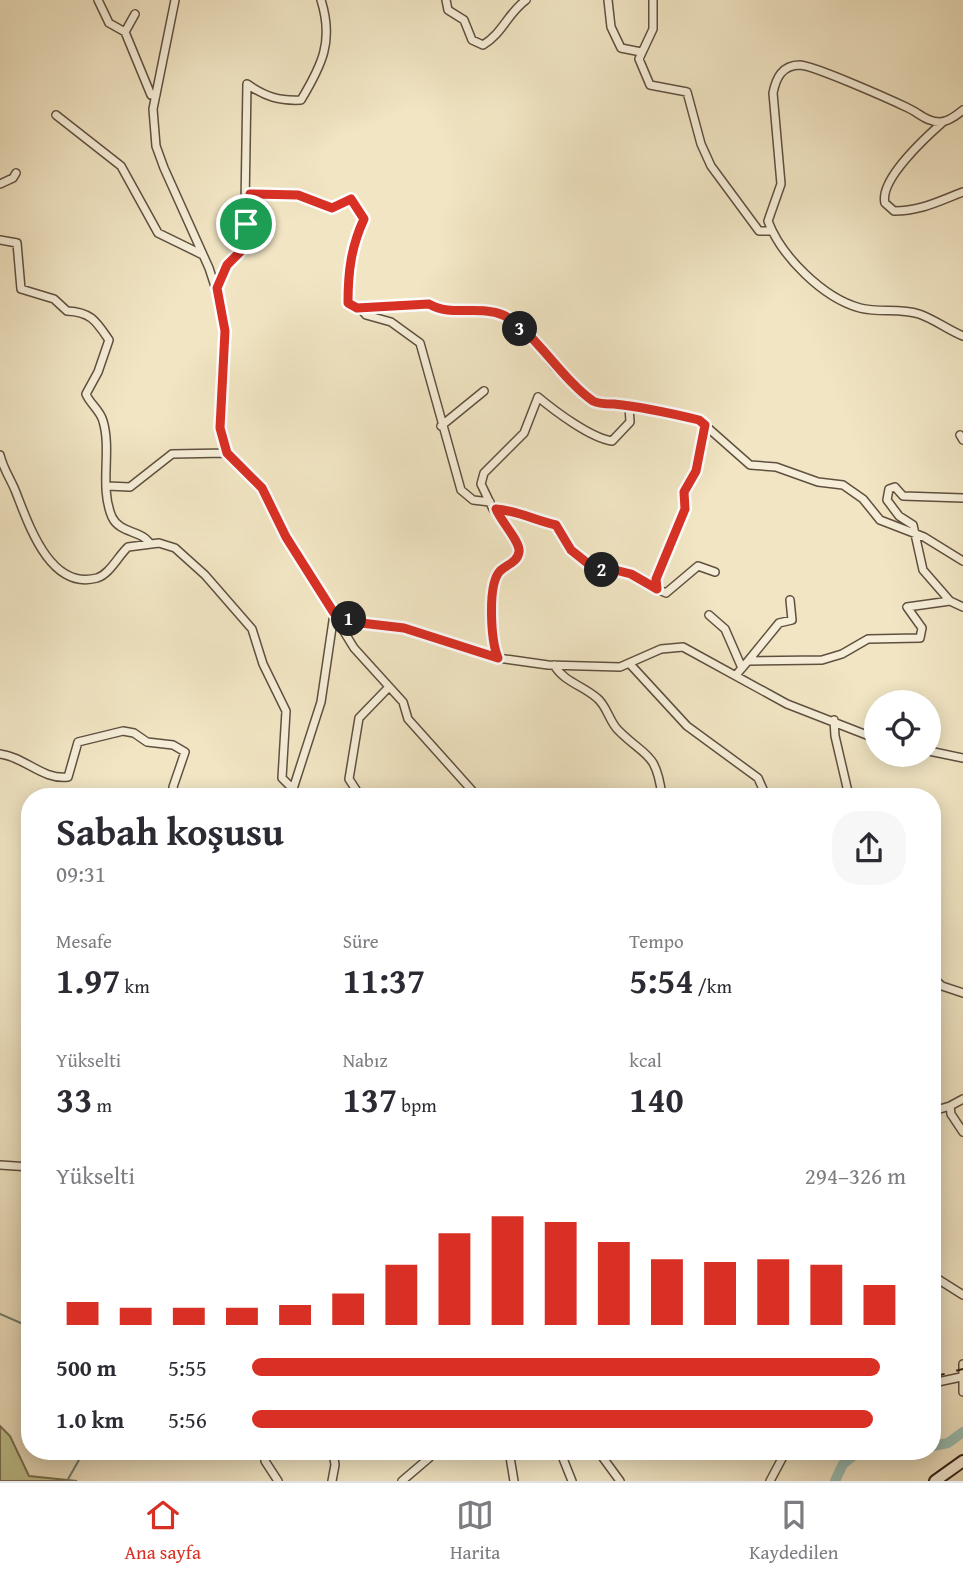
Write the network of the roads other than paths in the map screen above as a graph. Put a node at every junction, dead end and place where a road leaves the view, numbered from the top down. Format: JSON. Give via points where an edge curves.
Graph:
{"nodes":[{"id":1,"x":98,"y":0,"type":"edge"},
{"id":2,"x":175,"y":0,"type":"edge"},
{"id":3,"x":321,"y":0,"type":"edge"},
{"id":4,"x":446,"y":0,"type":"edge"},
{"id":5,"x":526,"y":0,"type":"edge"},
{"id":6,"x":608,"y":0,"type":"edge"},
{"id":7,"x":653,"y":0,"type":"edge"},
{"id":8,"x":135,"y":14,"type":"dead end"},
{"id":9,"x":125,"y":32,"type":"junction"},
{"id":10,"x":641,"y":52,"type":"junction"},
{"id":11,"x":156,"y":95,"type":"junction"},
{"id":12,"x":963,"y":110,"type":"edge"},
{"id":13,"x":56,"y":115,"type":"dead end"},
{"id":14,"x":943,"y":122,"type":"junction"},
{"id":15,"x":16,"y":173,"type":"dead end"},
{"id":16,"x":0,"y":184,"type":"edge"},
{"id":17,"x":963,"y":192,"type":"edge"},
{"id":18,"x":246,"y":224,"type":"junction"},
{"id":19,"x":771,"y":231,"type":"junction"},
{"id":20,"x":0,"y":240,"type":"edge"},
{"id":21,"x":203,"y":255,"type":"junction"},
{"id":22,"x":217,"y":288,"type":"junction"},
{"id":23,"x":359,"y":307,"type":"junction"},
{"id":24,"x":963,"y":336,"type":"edge"},
{"id":25,"x":484,"y":391,"type":"dead end"},
{"id":26,"x":629,"y":406,"type":"junction"},
{"id":27,"x":705,"y":425,"type":"junction"},
{"id":28,"x":441,"y":426,"type":"junction"},
{"id":29,"x":227,"y":453,"type":"junction"},
{"id":30,"x":0,"y":455,"type":"edge"},
{"id":31,"x":107,"y":486,"type":"junction"},
{"id":32,"x":963,"y":498,"type":"edge"},
{"id":33,"x":490,"y":502,"type":"junction"},
{"id":34,"x":496,"y":509,"type":"junction"},
{"id":35,"x":918,"y":537,"type":"junction"},
{"id":36,"x":150,"y":544,"type":"junction"},
{"id":37,"x":963,"y":561,"type":"edge"},
{"id":38,"x":715,"y":572,"type":"dead end"},
{"id":39,"x":657,"y":589,"type":"junction"},
{"id":40,"x":790,"y":600,"type":"dead end"},
{"id":41,"x":950,"y":601,"type":"junction"},
{"id":42,"x":963,"y":607,"type":"edge"},
{"id":43,"x":334,"y":613,"type":"junction"},
{"id":44,"x":709,"y":615,"type":"dead end"},
{"id":45,"x":498,"y":658,"type":"junction"},
{"id":46,"x":748,"y":661,"type":"junction"},
{"id":47,"x":629,"y":663,"type":"junction"},
{"id":48,"x":554,"y":665,"type":"junction"},
{"id":49,"x":742,"y":668,"type":"junction"},
{"id":50,"x":736,"y":675,"type":"junction"},
{"id":51,"x":388,"y":688,"type":"junction"},
{"id":52,"x":834,"y":720,"type":"junction"},
{"id":53,"x":864,"y":733,"type":"edge"},
{"id":54,"x":941,"y":753,"type":"edge"},
{"id":55,"x":0,"y":754,"type":"edge"},
{"id":56,"x":963,"y":758,"type":"edge"},
{"id":57,"x":173,"y":788,"type":"edge"},
{"id":58,"x":290,"y":788,"type":"edge"},
{"id":59,"x":294,"y":788,"type":"edge"},
{"id":60,"x":355,"y":788,"type":"edge"},
{"id":61,"x":470,"y":788,"type":"edge"},
{"id":62,"x":660,"y":788,"type":"edge"},
{"id":63,"x":762,"y":788,"type":"edge"},
{"id":64,"x":847,"y":788,"type":"edge"},
{"id":65,"x":942,"y":986,"type":"edge"},
{"id":66,"x":963,"y":993,"type":"edge"},
{"id":67,"x":963,"y":1099,"type":"edge"},
{"id":68,"x":950,"y":1106,"type":"junction"},
{"id":69,"x":941,"y":1109,"type":"edge"},
{"id":70,"x":963,"y":1132,"type":"edge"},
{"id":71,"x":0,"y":1165,"type":"edge"},
{"id":72,"x":21,"y":1166,"type":"edge"},
{"id":73,"x":941,"y":1281,"type":"edge"},
{"id":74,"x":963,"y":1295,"type":"edge"},
{"id":75,"x":963,"y":1364,"type":"edge"},
{"id":76,"x":961,"y":1377,"type":"junction"},
{"id":77,"x":941,"y":1381,"type":"edge"},
{"id":78,"x":963,"y":1392,"type":"edge"},
{"id":79,"x":265,"y":1460,"type":"edge"},
{"id":80,"x":334,"y":1460,"type":"edge"},
{"id":81,"x":427,"y":1460,"type":"edge"},
{"id":82,"x":510,"y":1460,"type":"edge"},
{"id":83,"x":564,"y":1460,"type":"edge"},
{"id":84,"x":605,"y":1460,"type":"edge"},
{"id":85,"x":781,"y":1460,"type":"edge"},
{"id":86,"x":960,"y":1465,"type":"edge"},
{"id":87,"x":278,"y":1481,"type":"edge"},
{"id":88,"x":332,"y":1481,"type":"edge"},
{"id":89,"x":402,"y":1481,"type":"edge"},
{"id":90,"x":514,"y":1481,"type":"edge"},
{"id":91,"x":572,"y":1481,"type":"edge"},
{"id":92,"x":620,"y":1481,"type":"edge"},
{"id":93,"x":770,"y":1481,"type":"edge"},
{"id":94,"x":935,"y":1481,"type":"edge"}],
"edges":[{"from":1,"to":9,"type":"street","via":[[109,23]]},
{"from":2,"to":11,"type":"street"},
{"from":3,"to":18,"type":"street","via":[[327,19],[327,49],[301,100],[279,101],[247,84]]},
{"from":4,"to":5,"type":"street","via":[[448,10],[464,20],[472,40],[483,45],[494,39],[512,10]]},
{"from":6,"to":10,"type":"street","via":[[611,27],[621,48]]},
{"from":7,"to":10,"type":"street","via":[[653,29]]},
{"from":8,"to":9,"type":"street"},
{"from":9,"to":11,"type":"street","via":[[145,83],[151,95]]},
{"from":10,"to":19,"type":"street","via":[[639,59],[650,85],[687,92],[711,166],[759,231]]},
{"from":11,"to":21,"type":"street","via":[[156,146]]},
{"from":12,"to":14,"type":"street"},
{"from":13,"to":21,"type":"street","via":[[121,166],[158,233]]},
{"from":14,"to":17,"type":"street","via":[[920,142],[884,190],[884,203],[894,211],[911,211]]},
{"from":14,"to":19,"type":"street","via":[[928,120],[819,70],[800,65],[785,69],[775,79],[773,93],[781,184],[768,221]]},
{"from":15,"to":16,"type":"street"},
{"from":18,"to":22,"type":"street","via":[[247,245],[227,265]]},
{"from":18,"to":23,"type":"street","via":[[250,194],[298,195],[332,208],[351,199],[364,219],[348,272],[348,303]]},
{"from":19,"to":24,"type":"street","via":[[785,255],[820,285],[857,307],[905,310]]},
{"from":20,"to":31,"type":"street","via":[[17,243],[21,289],[54,299],[67,312],[84,312],[95,319],[108,340],[86,394],[103,418]]},
{"from":21,"to":22,"type":"street"},
{"from":22,"to":29,"type":"street","via":[[225,331],[220,428]]},
{"from":23,"to":26,"type":"street","via":[[429,304],[437,309],[481,310],[504,316],[595,402]]},
{"from":23,"to":28,"type":"street","via":[[366,316],[391,322],[420,343]]},
{"from":25,"to":28,"type":"street"},
{"from":26,"to":27,"type":"street"},
{"from":26,"to":33,"type":"street","via":[[630,422],[612,441],[597,439],[538,397],[524,433],[484,472],[481,484]]},
{"from":27,"to":35,"type":"street","via":[[750,465],[776,467],[818,482],[843,485],[863,499],[880,520]]},
{"from":27,"to":39,"type":"street","via":[[696,471],[684,492],[685,509],[656,579]]},
{"from":28,"to":33,"type":"street","via":[[461,490],[474,500]]},
{"from":29,"to":31,"type":"street","via":[[172,454],[130,487]]},
{"from":29,"to":43,"type":"street","via":[[262,488],[286,537]]},
{"from":30,"to":36,"type":"street","via":[[37,544],[66,573],[97,578],[128,547]]},
{"from":31,"to":36,"type":"street","via":[[116,524]]},
{"from":32,"to":35,"type":"street","via":[[903,496],[895,487],[889,489],[887,500],[913,525]]},
{"from":33,"to":34,"type":"street"},
{"from":34,"to":39,"type":"street","via":[[556,525],[571,550],[596,570],[631,574]]},
{"from":34,"to":45,"type":"street","via":[[520,550],[514,562],[498,572],[494,588],[493,645]]},
{"from":35,"to":37,"type":"street"},
{"from":35,"to":41,"type":"street","via":[[923,570]]},
{"from":36,"to":58,"type":"street","via":[[167,545],[183,554],[252,629],[286,711],[282,778]]},
{"from":38,"to":39,"type":"street","via":[[698,566],[666,593]]},
{"from":40,"to":46,"type":"street","via":[[792,620],[779,623]]},
{"from":41,"to":42,"type":"street"},
{"from":41,"to":46,"type":"street","via":[[907,607],[922,628],[920,638],[868,639],[822,660]]},
{"from":43,"to":45,"type":"street","via":[[361,623],[404,628]]},
{"from":43,"to":51,"type":"street","via":[[354,648]]},
{"from":43,"to":59,"type":"street","via":[[321,702]]},
{"from":44,"to":49,"type":"street","via":[[725,629]]},
{"from":45,"to":48,"type":"street"},
{"from":46,"to":49,"type":"street"},
{"from":47,"to":48,"type":"street","via":[[600,668]]},
{"from":47,"to":50,"type":"street","via":[[661,649],[682,647]]},
{"from":47,"to":63,"type":"street","via":[[687,726],[758,778]]},
{"from":48,"to":62,"type":"street","via":[[561,676],[601,701],[618,730],[648,753]]},
{"from":49,"to":50,"type":"street"},
{"from":50,"to":52,"type":"street","via":[[787,704]]},
{"from":51,"to":60,"type":"street","via":[[359,718],[349,779]]},
{"from":51,"to":61,"type":"street","via":[[403,702],[408,719]]},
{"from":52,"to":53,"type":"street"},
{"from":52,"to":64,"type":"street"},
{"from":54,"to":56,"type":"street"},
{"from":55,"to":57,"type":"street","via":[[43,773],[68,777],[78,742],[123,731],[134,733],[147,742],[173,745],[185,752]]},
{"from":65,"to":66,"type":"street"},
{"from":67,"to":68,"type":"street"},
{"from":68,"to":69,"type":"street"},
{"from":68,"to":70,"type":"street"},
{"from":71,"to":72,"type":"street"},
{"from":73,"to":74,"type":"street"},
{"from":75,"to":76,"type":"street"},
{"from":76,"to":77,"type":"street"},
{"from":76,"to":78,"type":"street"},
{"from":79,"to":87,"type":"street"},
{"from":80,"to":88,"type":"street"},
{"from":81,"to":89,"type":"street"},
{"from":82,"to":90,"type":"street"},
{"from":83,"to":91,"type":"street"},
{"from":84,"to":92,"type":"street"},
{"from":85,"to":93,"type":"street"},
{"from":86,"to":94,"type":"street"}]}
